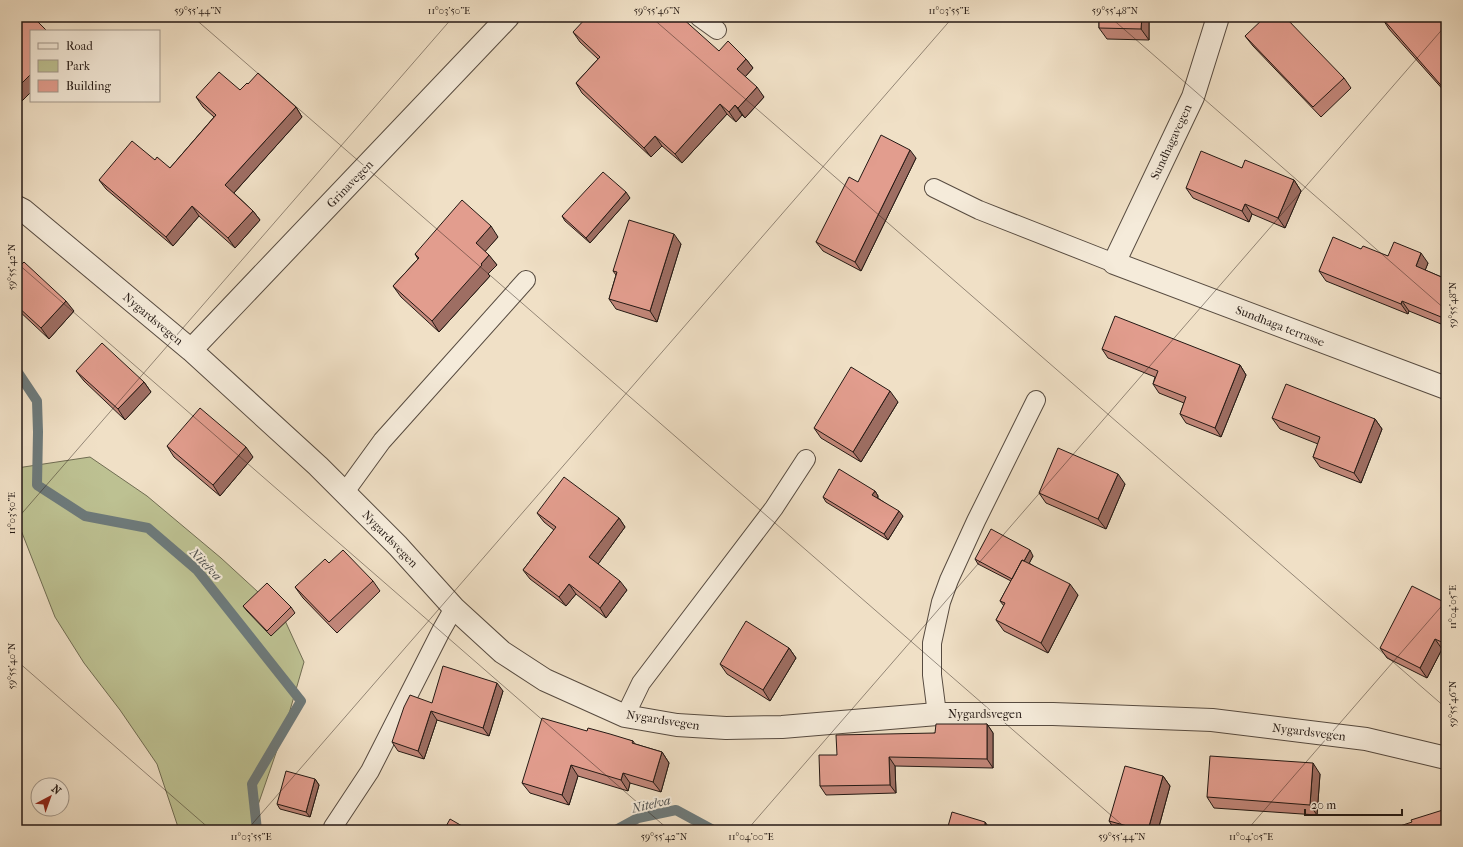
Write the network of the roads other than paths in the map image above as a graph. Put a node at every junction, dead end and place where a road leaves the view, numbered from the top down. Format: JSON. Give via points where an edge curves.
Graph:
{"nodes":[{"id":1,"x":508,"y":17,"type":"edge"},
{"id":2,"x":699,"y":17,"type":"edge"},
{"id":3,"x":1218,"y":17,"type":"edge"},
{"id":4,"x":718,"y":30,"type":"dead end"},
{"id":5,"x":934,"y":188,"type":"dead end"},
{"id":6,"x":17,"y":207,"type":"edge"},
{"id":7,"x":1114,"y":263,"type":"junction"},
{"id":8,"x":526,"y":280,"type":"dead end"},
{"id":9,"x":191,"y":350,"type":"junction"},
{"id":10,"x":1446,"y":388,"type":"edge"},
{"id":11,"x":1036,"y":400,"type":"dead end"},
{"id":12,"x":806,"y":459,"type":"dead end"},
{"id":13,"x":345,"y":492,"type":"junction"},
{"id":14,"x":454,"y":608,"type":"junction"},
{"id":15,"x":937,"y":714,"type":"junction"},
{"id":16,"x":625,"y":716,"type":"junction"},
{"id":17,"x":1446,"y":758,"type":"edge"},
{"id":18,"x":333,"y":827,"type":"dead end"}],
"edges":[{"from":1,"to":9,"type":"street","name":"Grinavegen"},
{"from":2,"to":4,"type":"lane"},
{"from":3,"to":7,"type":"street","name":"Sundhagavegen","via":[[1193,97]]},
{"from":5,"to":7,"type":"lane","via":[[979,210]]},
{"from":6,"to":9,"type":"street","name":"Nygardsvegen"},
{"from":7,"to":10,"type":"street","name":"Sundhaga terrasse"},
{"from":8,"to":13,"type":"lane","via":[[382,441]]},
{"from":9,"to":13,"type":"street","name":"Nygardsvegen"},
{"from":11,"to":15,"type":"lane","via":[[976,521],[941,602],[932,643],[932,675]]},
{"from":12,"to":16,"type":"lane","via":[[774,508],[640,682]]},
{"from":13,"to":14,"type":"street","name":"Nygardsvegen"},
{"from":14,"to":16,"type":"street","name":"Nygardsvegen","via":[[502,652],[545,680]]},
{"from":14,"to":18,"type":"lane","via":[[370,771]]},
{"from":15,"to":16,"type":"street","name":"Nygardsvegen","via":[[782,727],[726,728],[677,725]]},
{"from":15,"to":17,"type":"street","name":"Nygardsvegen","via":[[1053,714],[1212,720],[1366,739]]}]}
